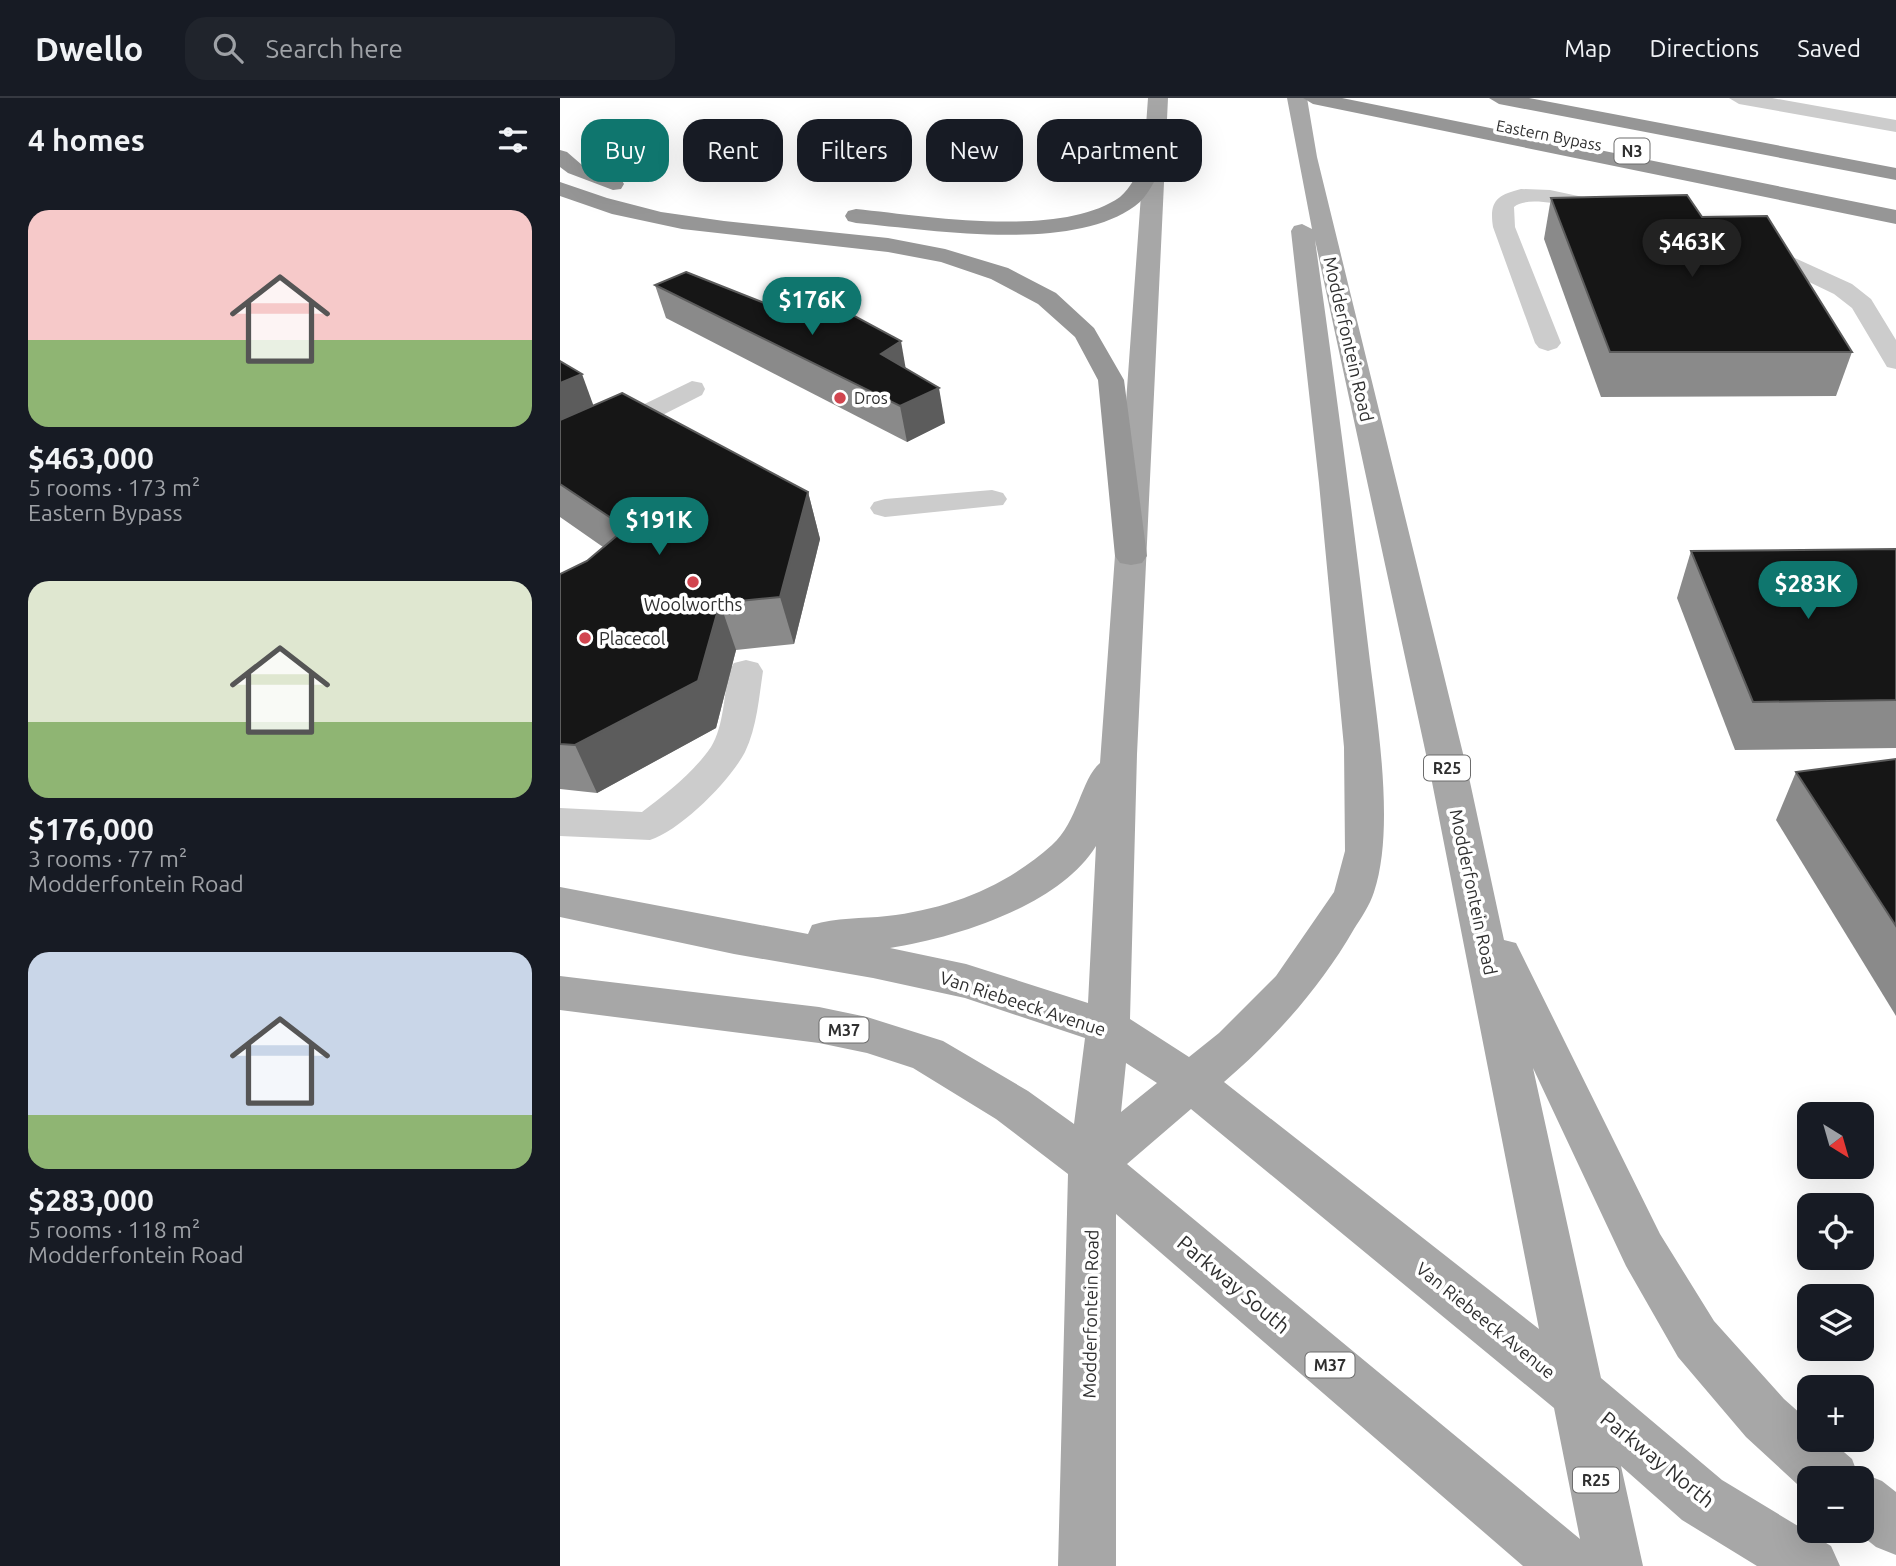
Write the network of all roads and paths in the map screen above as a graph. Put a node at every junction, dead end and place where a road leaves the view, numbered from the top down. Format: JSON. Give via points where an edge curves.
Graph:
{"nodes":[{"id":1,"x":1297,"y":98,"type":"edge"},
{"id":2,"x":1313,"y":98,"type":"edge"},
{"id":3,"x":1367,"y":98,"type":"edge"},
{"id":4,"x":1500,"y":98,"type":"edge"},
{"id":5,"x":1739,"y":98,"type":"edge"},
{"id":6,"x":1773,"y":101,"type":"edge"},
{"id":7,"x":1896,"y":127,"type":"edge"},
{"id":8,"x":1306,"y":151,"type":"junction"},
{"id":9,"x":560,"y":156,"type":"edge"},
{"id":10,"x":1896,"y":174,"type":"edge"},
{"id":11,"x":1142,"y":182,"type":"edge"},
{"id":12,"x":1151,"y":182,"type":"edge"},
{"id":13,"x":560,"y":188,"type":"edge"},
{"id":14,"x":667,"y":197,"type":"dead end"},
{"id":15,"x":1896,"y":204,"type":"edge"},
{"id":16,"x":1626,"y":213,"type":"edge"},
{"id":17,"x":836,"y":214,"type":"dead end"},
{"id":18,"x":1896,"y":217,"type":"edge"},
{"id":19,"x":1737,"y":239,"type":"edge"},
{"id":20,"x":1548,"y":344,"type":"dead end"},
{"id":21,"x":1896,"y":361,"type":"edge"},
{"id":22,"x":692,"y":389,"type":"dead end"},
{"id":23,"x":560,"y":456,"type":"edge"},
{"id":24,"x":992,"y":499,"type":"dead end"},
{"id":25,"x":885,"y":508,"type":"dead end"},
{"id":26,"x":1131,"y":556,"type":"junction"},
{"id":27,"x":746,"y":671,"type":"dead end"},
{"id":28,"x":1119,"y":754,"type":"junction"},
{"id":29,"x":560,"y":822,"type":"edge"},
{"id":30,"x":560,"y":902,"type":"edge"},
{"id":31,"x":1476,"y":902,"type":"junction"},
{"id":32,"x":734,"y":938,"type":"junction"},
{"id":33,"x":560,"y":993,"type":"edge"},
{"id":34,"x":1108,"y":1028,"type":"junction"},
{"id":35,"x":1191,"y":1082,"type":"junction"},
{"id":36,"x":1092,"y":1164,"type":"junction"},
{"id":37,"x":1578,"y":1393,"type":"junction"},
{"id":38,"x":1818,"y":1466,"type":"edge"},
{"id":39,"x":1874,"y":1511,"type":"edge"},
{"id":40,"x":1896,"y":1527,"type":"edge"},
{"id":41,"x":1087,"y":1566,"type":"edge"},
{"id":42,"x":1567,"y":1566,"type":"edge"},
{"id":43,"x":1614,"y":1566,"type":"edge"},
{"id":44,"x":1811,"y":1566,"type":"edge"}],
"edges":[{"from":1,"to":8,"type":"main road","name":"Modderfontein Road","number":"R25"},
{"from":2,"to":18,"type":"highway"},
{"from":3,"to":15,"type":"highway","name":"Eastern Bypass","number":"N3"},
{"from":4,"to":10,"type":"highway","name":"Eastern Bypass","number":"N3"},
{"from":5,"to":6,"type":"street"},
{"from":6,"to":7,"type":"street"},
{"from":8,"to":31,"type":"main road","name":"Modderfontein Road","number":"R25"},
{"from":8,"to":35,"type":"main road","via":[[1298,191],[1362,747],[1364,851],[1354,894],[1291,988],[1235,1046]]},
{"from":9,"to":14,"type":"highway","via":[[598,179]]},
{"from":11,"to":17,"type":"highway","via":[[1130,200],[1102,215],[1053,225],[974,226]]},
{"from":12,"to":26,"type":"main road","name":"Modderfontein Road"},
{"from":13,"to":26,"type":"highway","via":[[634,213],[721,228],[911,248],[1013,278],[1044,297],[1089,338],[1111,380]]},
{"from":16,"to":20,"type":"street","via":[[1527,194],[1504,204],[1504,227]]},
{"from":19,"to":21,"type":"street","via":[[1856,298]]},
{"from":22,"to":23,"type":"street"},
{"from":24,"to":25,"type":"street"},
{"from":26,"to":28,"type":"main road","name":"Modderfontein Road"},
{"from":27,"to":29,"type":"street","via":[[728,750],[692,793],[670,811],[650,826]]},
{"from":28,"to":32,"type":"main road","via":[[1082,838],[1022,889],[985,907],[939,925],[883,935]]},
{"from":28,"to":34,"type":"main road","name":"Modderfontein Road"},
{"from":30,"to":32,"type":"main road","name":"Van Riebeeck Avenue"},
{"from":31,"to":37,"type":"main road","name":"Modderfontein Road","number":"R25"},
{"from":31,"to":38,"type":"main road","via":[[1643,1250],[1696,1339],[1765,1418]]},
{"from":32,"to":34,"type":"main road","name":"Van Riebeeck Avenue","via":[[965,981]]},
{"from":33,"to":36,"type":"main road","number":"M37","via":[[819,1025],[927,1054],[1012,1105]]},
{"from":34,"to":35,"type":"main road","name":"Van Riebeeck Avenue"},
{"from":34,"to":36,"type":"main road","name":"Modderfontein Road"},
{"from":35,"to":36,"type":"main road"},
{"from":35,"to":37,"type":"main road","name":"Van Riebeeck Avenue"},
{"from":36,"to":41,"type":"main road","name":"Modderfontein Road"},
{"from":36,"to":42,"type":"main road","name":"Parkway South","number":"M37"},
{"from":37,"to":43,"type":"main road","name":"Modderfontein Road","number":"R25"},
{"from":37,"to":44,"type":"main road","name":"Parkway North","via":[[1702,1500]]},
{"from":39,"to":40,"type":"main road"}]}
